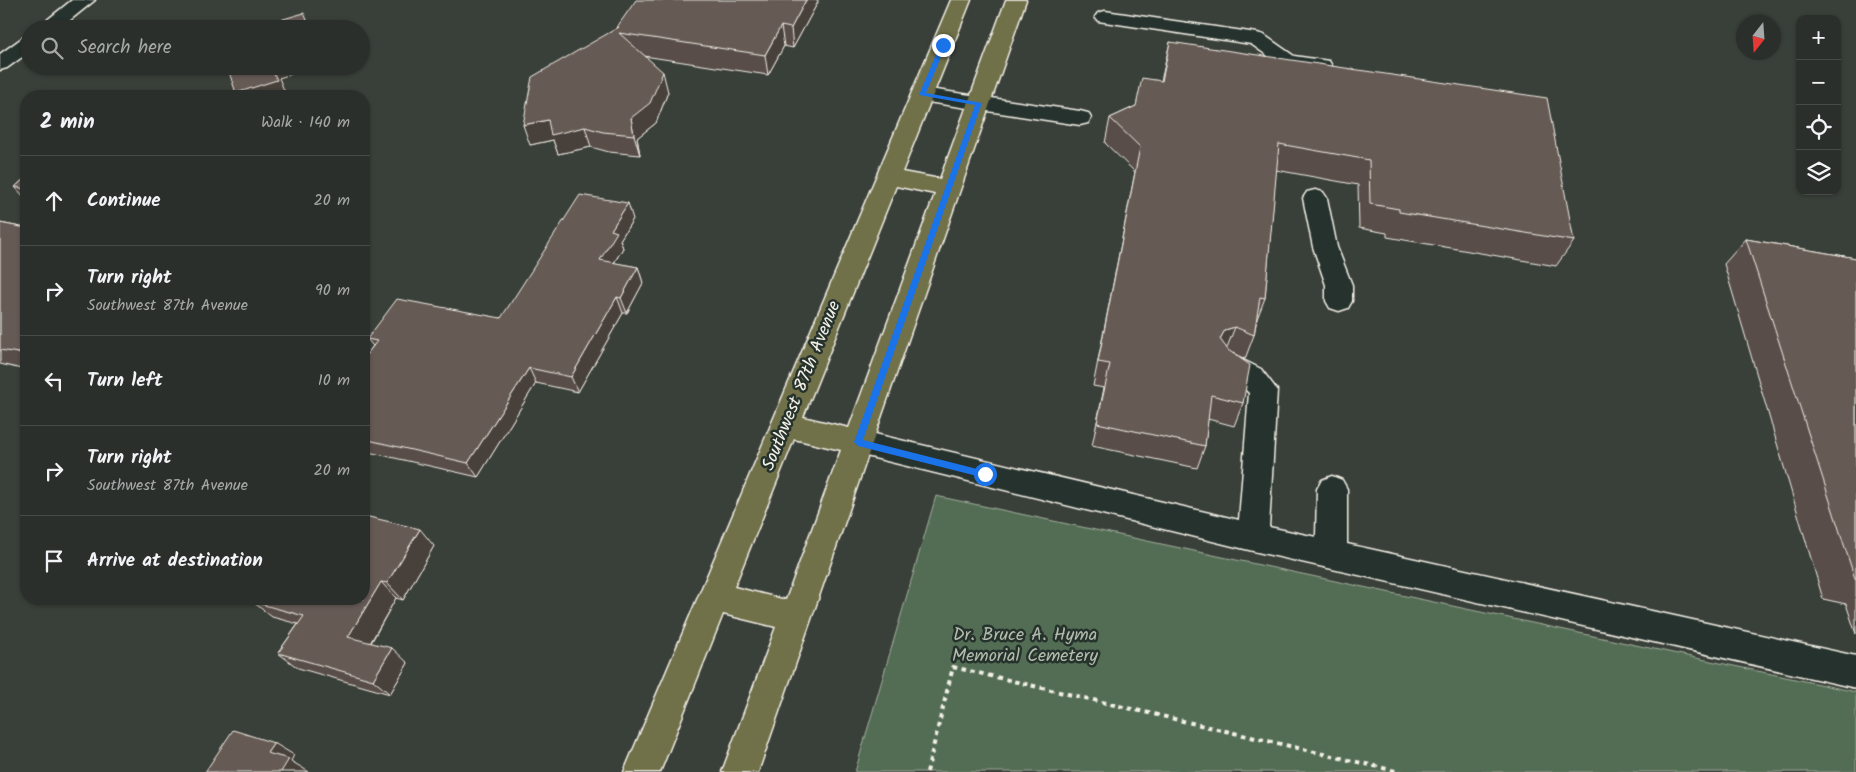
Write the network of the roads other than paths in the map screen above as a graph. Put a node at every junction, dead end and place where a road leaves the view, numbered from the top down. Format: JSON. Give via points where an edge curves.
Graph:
{"nodes":[{"id":1,"x":85,"y":0,"type":"edge"},
{"id":2,"x":961,"y":0,"type":"edge"},
{"id":3,"x":1016,"y":0,"type":"edge"},
{"id":4,"x":1105,"y":17,"type":"dead end"},
{"id":5,"x":58,"y":20,"type":"edge"},
{"id":6,"x":20,"y":49,"type":"edge"},
{"id":7,"x":0,"y":64,"type":"edge"},
{"id":8,"x":1345,"y":70,"type":"edge"},
{"id":9,"x":922,"y":95,"type":"junction"},
{"id":10,"x":979,"y":103,"type":"junction"},
{"id":11,"x":1080,"y":118,"type":"dead end"},
{"id":12,"x":888,"y":177,"type":"junction"},
{"id":13,"x":948,"y":189,"type":"junction"},
{"id":14,"x":1315,"y":198,"type":"dead end"},
{"id":15,"x":1338,"y":301,"type":"dead end"},
{"id":16,"x":1227,"y":363,"type":"edge"},
{"id":17,"x":786,"y":425,"type":"junction"},
{"id":18,"x":858,"y":442,"type":"junction"},
{"id":19,"x":1332,"y":489,"type":"dead end"},
{"id":20,"x":1253,"y":537,"type":"junction"},
{"id":21,"x":1331,"y":554,"type":"junction"},
{"id":22,"x":715,"y":596,"type":"junction"},
{"id":23,"x":795,"y":617,"type":"junction"},
{"id":24,"x":1856,"y":672,"type":"edge"},
{"id":25,"x":642,"y":772,"type":"edge"},
{"id":26,"x":740,"y":772,"type":"edge"}],
"edges":[{"from":1,"to":5,"type":"street"},
{"from":2,"to":9,"type":"main road","name":"Southwest 87th Avenue"},
{"from":3,"to":10,"type":"main road"},
{"from":4,"to":8,"type":"street","via":[[1257,39],[1288,61]]},
{"from":6,"to":7,"type":"street"},
{"from":9,"to":10,"type":"street"},
{"from":9,"to":12,"type":"main road","name":"Southwest 87th Avenue"},
{"from":10,"to":11,"type":"street"},
{"from":10,"to":13,"type":"main road"},
{"from":12,"to":13,"type":"main road"},
{"from":12,"to":17,"type":"main road","name":"Southwest 87th Avenue"},
{"from":13,"to":18,"type":"main road"},
{"from":14,"to":15,"type":"street","via":[[1325,248],[1339,285]]},
{"from":16,"to":20,"type":"street","via":[[1263,390]]},
{"from":17,"to":18,"type":"main road"},
{"from":17,"to":22,"type":"main road","name":"Southwest 87th Avenue"},
{"from":18,"to":20,"type":"street"},
{"from":18,"to":23,"type":"main road"},
{"from":19,"to":21,"type":"street"},
{"from":20,"to":21,"type":"street"},
{"from":21,"to":24,"type":"street"},
{"from":22,"to":23,"type":"main road"},
{"from":22,"to":25,"type":"main road","name":"Southwest 87th Avenue"},
{"from":23,"to":26,"type":"main road"}]}
